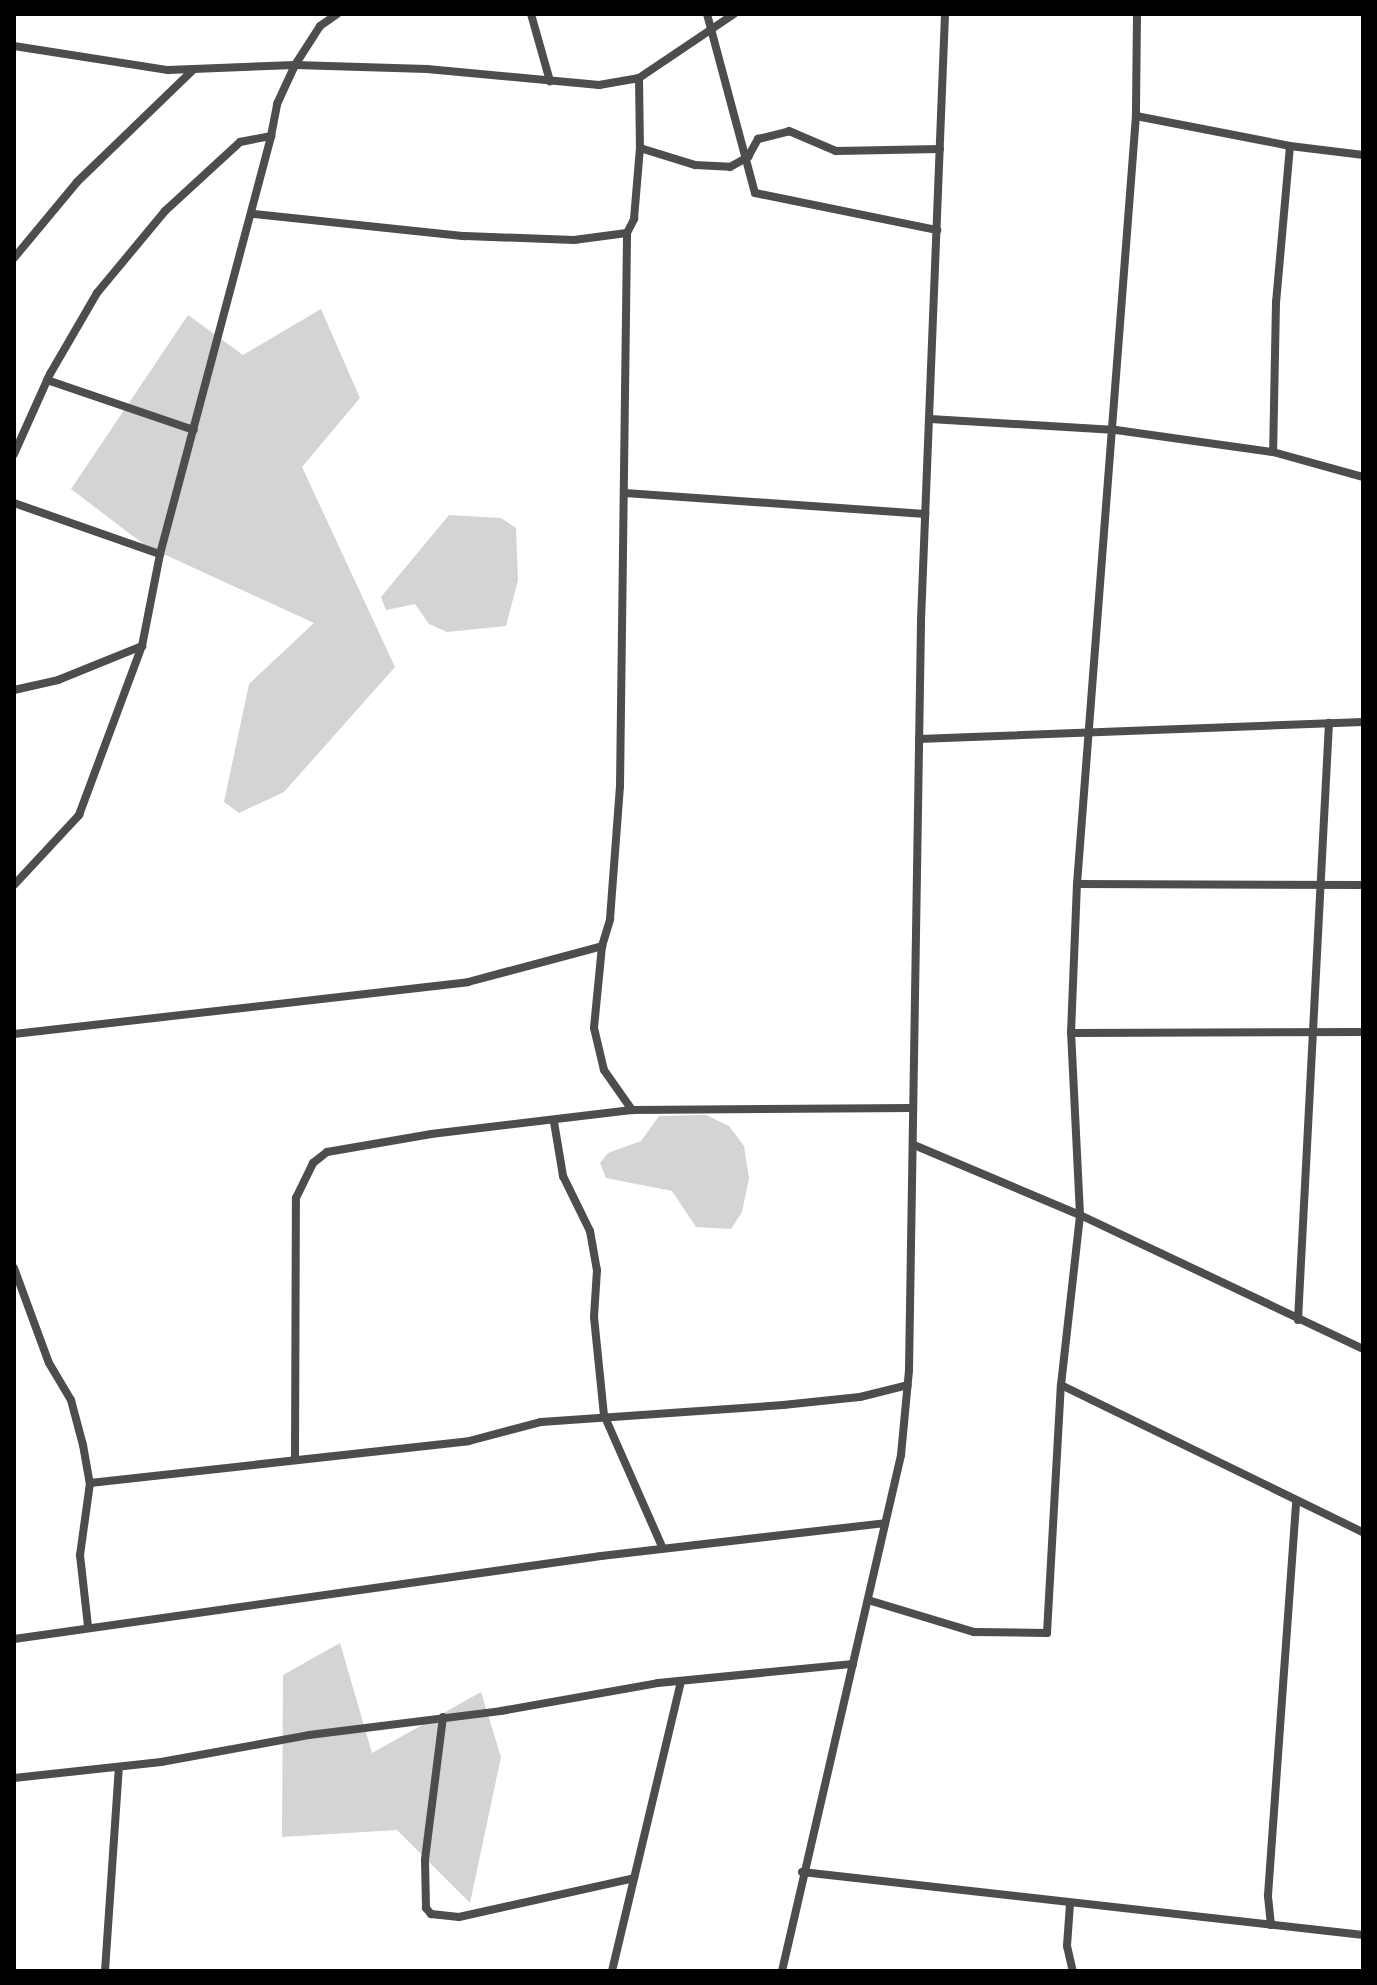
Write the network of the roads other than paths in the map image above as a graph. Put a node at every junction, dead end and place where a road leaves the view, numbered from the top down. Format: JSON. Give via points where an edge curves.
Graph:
{"nodes":[{"id":1,"x":321,"y":14,"type":"edge"},
{"id":2,"x":337,"y":14,"type":"edge"},
{"id":3,"x":531,"y":14,"type":"edge"},
{"id":4,"x":707,"y":14,"type":"edge"},
{"id":5,"x":734,"y":14,"type":"edge"},
{"id":6,"x":945,"y":14,"type":"edge"},
{"id":7,"x":1137,"y":14,"type":"edge"},
{"id":8,"x":320,"y":26,"type":"junction"},
{"id":9,"x":711,"y":33,"type":"junction"},
{"id":10,"x":14,"y":46,"type":"edge"},
{"id":11,"x":295,"y":65,"type":"junction"},
{"id":12,"x":193,"y":70,"type":"junction"},
{"id":13,"x":639,"y":78,"type":"junction"},
{"id":14,"x":550,"y":81,"type":"junction"},
{"id":15,"x":1136,"y":116,"type":"junction"},
{"id":16,"x":271,"y":136,"type":"junction"},
{"id":17,"x":1290,"y":146,"type":"junction"},
{"id":18,"x":640,"y":148,"type":"junction"},
{"id":19,"x":940,"y":149,"type":"junction"},
{"id":20,"x":1363,"y":155,"type":"edge"},
{"id":21,"x":748,"y":157,"type":"junction"},
{"id":22,"x":254,"y":214,"type":"junction"},
{"id":23,"x":937,"y":230,"type":"junction"},
{"id":24,"x":627,"y":233,"type":"junction"},
{"id":25,"x":14,"y":258,"type":"edge"},
{"id":26,"x":47,"y":380,"type":"junction"},
{"id":27,"x":930,"y":419,"type":"junction"},
{"id":28,"x":194,"y":430,"type":"junction"},
{"id":29,"x":1116,"y":430,"type":"junction"},
{"id":30,"x":1273,"y":452,"type":"junction"},
{"id":31,"x":14,"y":454,"type":"edge"},
{"id":32,"x":1363,"y":477,"type":"edge"},
{"id":33,"x":625,"y":493,"type":"junction"},
{"id":34,"x":14,"y":503,"type":"edge"},
{"id":35,"x":925,"y":514,"type":"junction"},
{"id":36,"x":160,"y":554,"type":"junction"},
{"id":37,"x":142,"y":646,"type":"junction"},
{"id":38,"x":14,"y":690,"type":"edge"},
{"id":39,"x":1363,"y":722,"type":"edge"},
{"id":40,"x":1329,"y":723,"type":"junction"},
{"id":41,"x":1087,"y":733,"type":"junction"},
{"id":42,"x":919,"y":739,"type":"junction"},
{"id":43,"x":1077,"y":884,"type":"junction"},
{"id":44,"x":14,"y":885,"type":"edge"},
{"id":45,"x":1322,"y":885,"type":"junction"},
{"id":46,"x":1363,"y":885,"type":"edge"},
{"id":47,"x":602,"y":946,"type":"junction"},
{"id":48,"x":1315,"y":1032,"type":"junction"},
{"id":49,"x":1363,"y":1032,"type":"edge"},
{"id":50,"x":1071,"y":1033,"type":"junction"},
{"id":51,"x":14,"y":1034,"type":"edge"},
{"id":52,"x":913,"y":1108,"type":"junction"},
{"id":53,"x":632,"y":1110,"type":"junction"},
{"id":54,"x":554,"y":1122,"type":"junction"},
{"id":55,"x":914,"y":1145,"type":"junction"},
{"id":56,"x":1080,"y":1215,"type":"junction"},
{"id":57,"x":14,"y":1268,"type":"edge"},
{"id":58,"x":1298,"y":1320,"type":"junction"},
{"id":59,"x":1363,"y":1349,"type":"edge"},
{"id":60,"x":908,"y":1385,"type":"junction"},
{"id":61,"x":1061,"y":1385,"type":"junction"},
{"id":62,"x":604,"y":1415,"type":"junction"},
{"id":63,"x":295,"y":1460,"type":"junction"},
{"id":64,"x":90,"y":1483,"type":"junction"},
{"id":65,"x":1296,"y":1502,"type":"junction"},
{"id":66,"x":885,"y":1523,"type":"junction"},
{"id":67,"x":1363,"y":1532,"type":"edge"},
{"id":68,"x":663,"y":1549,"type":"junction"},
{"id":69,"x":868,"y":1600,"type":"junction"},
{"id":70,"x":88,"y":1626,"type":"junction"},
{"id":71,"x":14,"y":1639,"type":"edge"},
{"id":72,"x":853,"y":1664,"type":"junction"},
{"id":73,"x":681,"y":1681,"type":"junction"},
{"id":74,"x":443,"y":1717,"type":"junction"},
{"id":75,"x":119,"y":1767,"type":"junction"},
{"id":76,"x":14,"y":1778,"type":"edge"},
{"id":77,"x":802,"y":1872,"type":"junction"},
{"id":78,"x":631,"y":1879,"type":"junction"},
{"id":79,"x":1070,"y":1904,"type":"junction"},
{"id":80,"x":1271,"y":1925,"type":"junction"},
{"id":81,"x":1363,"y":1935,"type":"edge"},
{"id":82,"x":105,"y":1971,"type":"edge"},
{"id":83,"x":612,"y":1971,"type":"edge"},
{"id":84,"x":782,"y":1971,"type":"edge"},
{"id":85,"x":1073,"y":1971,"type":"edge"}],
"edges":[{"from":1,"to":8,"type":"street"},
{"from":2,"to":8,"type":"street"},
{"from":3,"to":14,"type":"street"},
{"from":4,"to":9,"type":"street"},
{"from":5,"to":9,"type":"street"},
{"from":6,"to":19,"type":"street"},
{"from":7,"to":15,"type":"street"},
{"from":8,"to":11,"type":"street"},
{"from":9,"to":13,"type":"street"},
{"from":9,"to":21,"type":"street"},
{"from":10,"to":12,"type":"street","via":[[108,63]]},
{"from":11,"to":12,"type":"street"},
{"from":11,"to":14,"type":"street","via":[[427,69]]},
{"from":11,"to":16,"type":"street","via":[[277,104]]},
{"from":12,"to":25,"type":"street","via":[[77,182]]},
{"from":13,"to":14,"type":"street","via":[[599,85]]},
{"from":13,"to":18,"type":"street"},
{"from":15,"to":17,"type":"street"},
{"from":15,"to":29,"type":"street"},
{"from":16,"to":22,"type":"street"},
{"from":16,"to":26,"type":"street","via":[[240,142],[165,211],[97,293]]},
{"from":17,"to":20,"type":"street"},
{"from":17,"to":30,"type":"street","via":[[1276,302]]},
{"from":18,"to":21,"type":"street","via":[[719,168]]},
{"from":18,"to":24,"type":"street","via":[[634,219]]},
{"from":19,"to":21,"type":"street","via":[[836,151],[789,131],[758,139]]},
{"from":19,"to":23,"type":"street"},
{"from":21,"to":23,"type":"street","via":[[759,196]]},
{"from":22,"to":24,"type":"street","via":[[465,236],[574,240]]},
{"from":22,"to":28,"type":"street"},
{"from":23,"to":27,"type":"street"},
{"from":24,"to":33,"type":"street"},
{"from":26,"to":28,"type":"street"},
{"from":26,"to":31,"type":"street"},
{"from":27,"to":29,"type":"street"},
{"from":27,"to":35,"type":"street"},
{"from":28,"to":36,"type":"street"},
{"from":29,"to":30,"type":"street"},
{"from":29,"to":41,"type":"street"},
{"from":30,"to":32,"type":"street"},
{"from":33,"to":35,"type":"street"},
{"from":33,"to":47,"type":"street","via":[[620,786],[610,919]]},
{"from":34,"to":36,"type":"street"},
{"from":35,"to":42,"type":"street"},
{"from":36,"to":37,"type":"street"},
{"from":37,"to":38,"type":"street","via":[[58,680]]},
{"from":37,"to":44,"type":"street","via":[[79,815]]},
{"from":39,"to":40,"type":"street"},
{"from":40,"to":41,"type":"street"},
{"from":40,"to":45,"type":"street"},
{"from":41,"to":42,"type":"street"},
{"from":41,"to":43,"type":"street"},
{"from":42,"to":52,"type":"street"},
{"from":43,"to":45,"type":"street"},
{"from":43,"to":50,"type":"street"},
{"from":45,"to":46,"type":"street"},
{"from":45,"to":48,"type":"street"},
{"from":47,"to":51,"type":"street","via":[[468,982]]},
{"from":47,"to":53,"type":"street","via":[[594,1028],[604,1070]]},
{"from":48,"to":49,"type":"street"},
{"from":48,"to":50,"type":"street"},
{"from":48,"to":58,"type":"street"},
{"from":50,"to":56,"type":"street"},
{"from":52,"to":53,"type":"street"},
{"from":52,"to":55,"type":"street"},
{"from":53,"to":54,"type":"street"},
{"from":54,"to":62,"type":"street","via":[[563,1176],[590,1231],[597,1270],[594,1317]]},
{"from":54,"to":63,"type":"street","via":[[431,1134],[327,1152],[313,1163],[296,1198]]},
{"from":55,"to":56,"type":"street"},
{"from":55,"to":60,"type":"street"},
{"from":56,"to":58,"type":"street"},
{"from":56,"to":61,"type":"street"},
{"from":57,"to":64,"type":"street","via":[[49,1363],[71,1400]]},
{"from":58,"to":59,"type":"street"},
{"from":60,"to":62,"type":"street","via":[[783,1405]]},
{"from":60,"to":66,"type":"street","via":[[901,1455]]},
{"from":61,"to":65,"type":"street"},
{"from":61,"to":69,"type":"street","via":[[1047,1633],[974,1632]]},
{"from":62,"to":63,"type":"street","via":[[541,1422],[469,1441]]},
{"from":62,"to":68,"type":"street"},
{"from":63,"to":64,"type":"street"},
{"from":64,"to":70,"type":"street","via":[[80,1555]]},
{"from":65,"to":67,"type":"street"},
{"from":65,"to":80,"type":"street","via":[[1268,1895]]},
{"from":66,"to":68,"type":"street"},
{"from":66,"to":69,"type":"street"},
{"from":68,"to":70,"type":"street"},
{"from":69,"to":72,"type":"street"},
{"from":70,"to":71,"type":"street"},
{"from":72,"to":73,"type":"street"},
{"from":72,"to":77,"type":"street"},
{"from":73,"to":74,"type":"street"},
{"from":73,"to":78,"type":"street"},
{"from":74,"to":75,"type":"street"},
{"from":74,"to":78,"type":"street","via":[[425,1860],[426,1908],[431,1914],[459,1917]]},
{"from":75,"to":76,"type":"street"},
{"from":75,"to":82,"type":"street"},
{"from":77,"to":79,"type":"street"},
{"from":77,"to":84,"type":"street"},
{"from":78,"to":83,"type":"street"},
{"from":79,"to":80,"type":"street"},
{"from":79,"to":85,"type":"street","via":[[1067,1946]]},
{"from":80,"to":81,"type":"street"}]}
